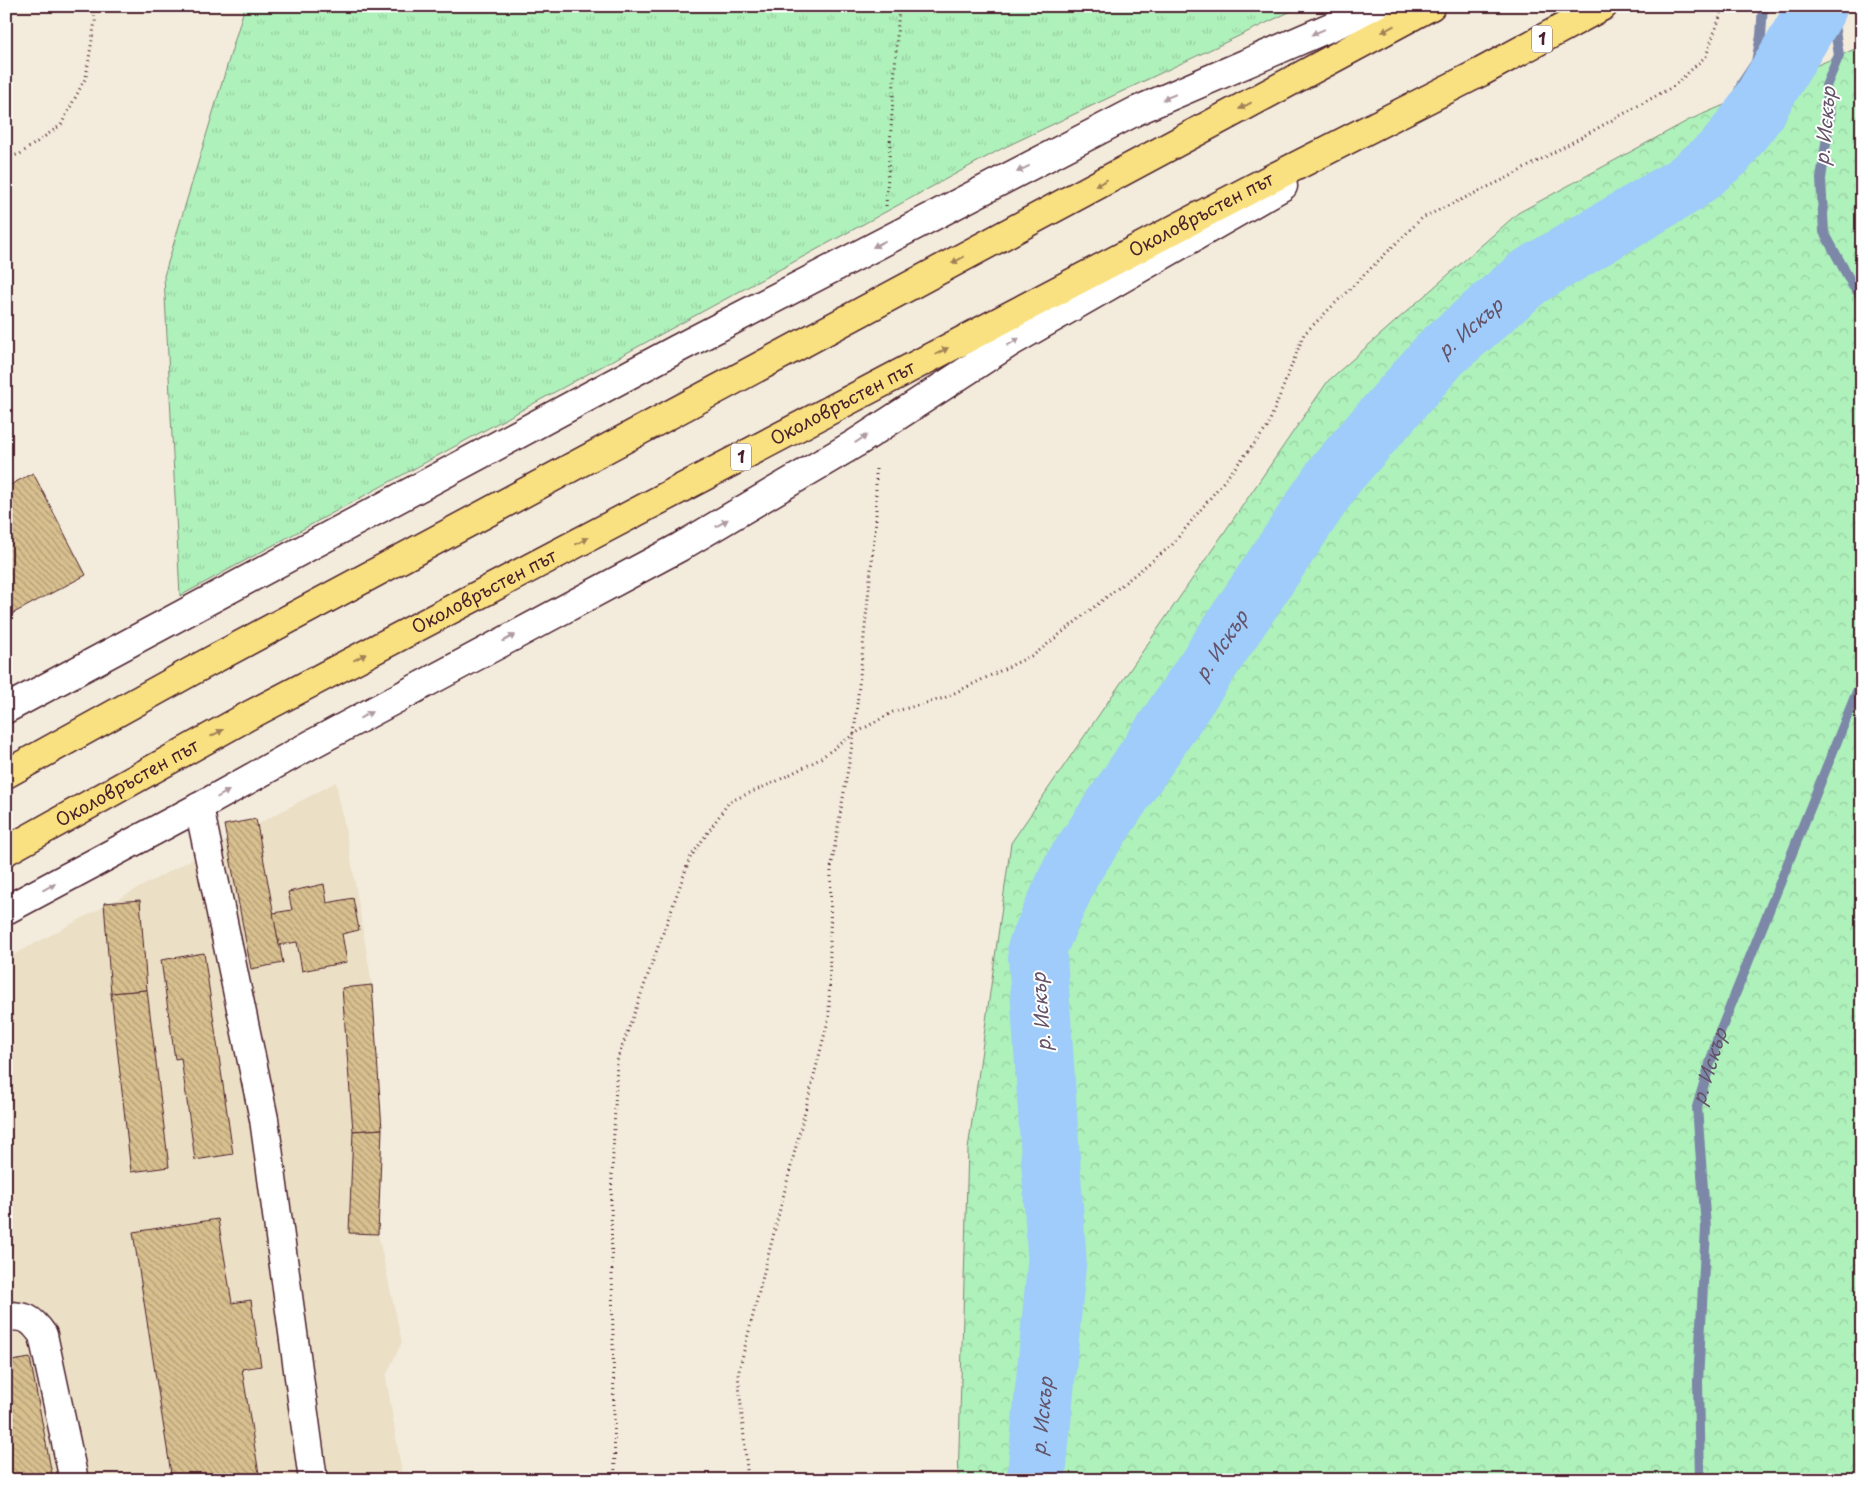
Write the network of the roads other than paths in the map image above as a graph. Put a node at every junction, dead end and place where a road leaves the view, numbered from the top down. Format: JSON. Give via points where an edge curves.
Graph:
{"nodes":[{"id":1,"x":1379,"y":6,"type":"edge"},
{"id":2,"x":1431,"y":6,"type":"edge"},
{"id":3,"x":1603,"y":6,"type":"edge"},
{"id":4,"x":1481,"y":72,"type":"junction"},
{"id":5,"x":6,"y":709,"type":"edge"},
{"id":6,"x":6,"y":774,"type":"edge"},
{"id":7,"x":199,"y":808,"type":"junction"},
{"id":8,"x":6,"y":851,"type":"edge"},
{"id":9,"x":6,"y":910,"type":"edge"},
{"id":10,"x":6,"y":1316,"type":"edge"},
{"id":11,"x":74,"y":1480,"type":"edge"},
{"id":12,"x":313,"y":1480,"type":"edge"}],
"edges":[{"from":1,"to":5,"type":"street","one_way":true,"via":[[1136,111],[677,348]]},
{"from":2,"to":6,"type":"highway","one_way":true},
{"from":3,"to":4,"type":"highway","name":"Околовръстен път","number":"1"},
{"from":7,"to":4,"type":"street","one_way":true,"via":[[320,739],[680,548],[875,430],[1011,342]]},
{"from":8,"to":4,"type":"highway","name":"Околовръстен път","number":"1","one_way":true,"via":[[259,710]]},
{"from":9,"to":7,"type":"street","one_way":true},
{"from":7,"to":12,"type":"street","via":[[264,1119]]},
{"from":10,"to":11,"type":"street","via":[[22,1316],[34,1322],[43,1335]]}]}
